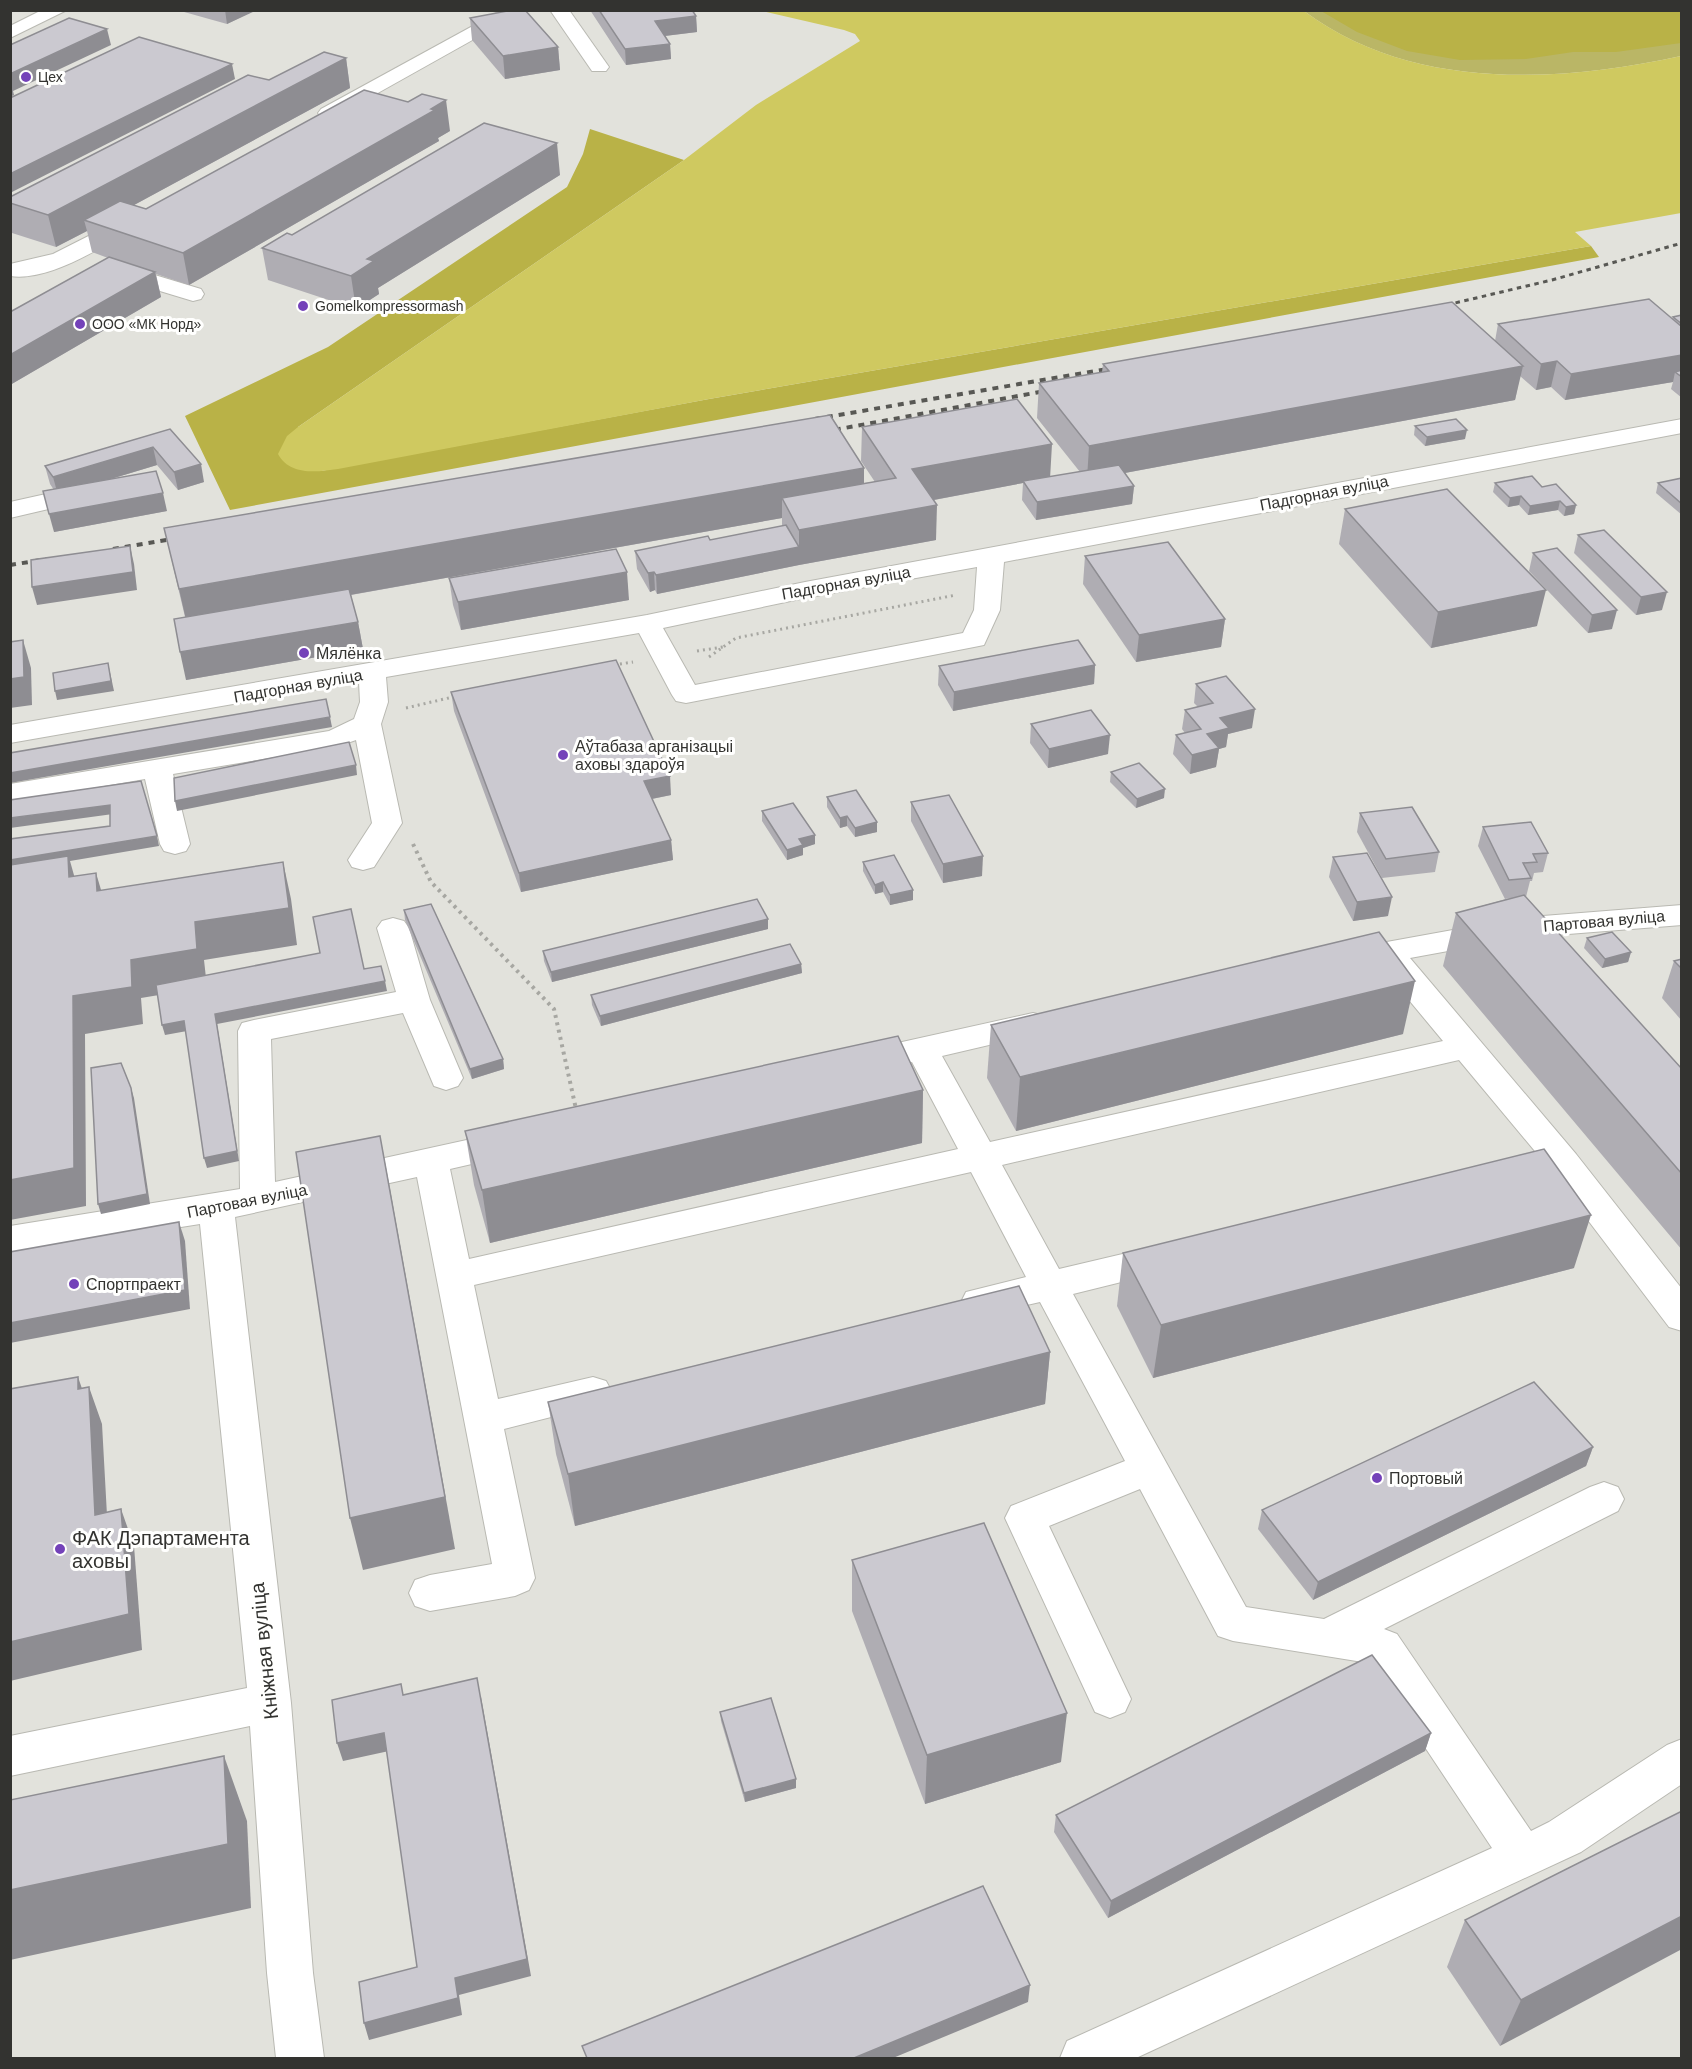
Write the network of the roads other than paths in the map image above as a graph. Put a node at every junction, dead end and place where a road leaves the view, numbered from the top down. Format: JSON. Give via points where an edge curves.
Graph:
{"nodes":[{"id":1,"x":58,"y":10,"type":"edge"},
{"id":2,"x":517,"y":10,"type":"edge"},
{"id":3,"x":559,"y":10,"type":"edge"},
{"id":4,"x":10,"y":33,"type":"edge"},
{"id":5,"x":599,"y":67,"type":"dead end"},
{"id":6,"x":308,"y":124,"type":"edge"},
{"id":7,"x":151,"y":210,"type":"edge"},
{"id":8,"x":57,"y":261,"type":"junction"},
{"id":9,"x":12,"y":275,"type":"edge"},
{"id":10,"x":47,"y":285,"type":"dead end"},
{"id":11,"x":193,"y":294,"type":"dead end"},
{"id":12,"x":1682,"y":426,"type":"edge"},
{"id":13,"x":112,"y":487,"type":"edge"},
{"id":14,"x":10,"y":510,"type":"edge"},
{"id":15,"x":992,"y":557,"type":"junction"},
{"id":16,"x":647,"y":623,"type":"junction"},
{"id":17,"x":372,"y":673,"type":"junction"},
{"id":18,"x":367,"y":724,"type":"junction"},
{"id":19,"x":10,"y":734,"type":"edge"},
{"id":20,"x":157,"y":769,"type":"junction"},
{"id":21,"x":10,"y":793,"type":"edge"},
{"id":22,"x":175,"y":844,"type":"dead end"},
{"id":23,"x":363,"y":860,"type":"dead end"},
{"id":24,"x":1682,"y":915,"type":"edge"},
{"id":25,"x":393,"y":928,"type":"dead end"},
{"id":26,"x":1519,"y":928,"type":"junction"},
{"id":27,"x":1386,"y":951,"type":"junction"},
{"id":28,"x":1543,"y":954,"type":"edge"},
{"id":29,"x":1317,"y":966,"type":"edge"},
{"id":30,"x":414,"y":1000,"type":"junction"},
{"id":31,"x":1060,"y":1019,"type":"edge"},
{"id":32,"x":1467,"y":1047,"type":"junction"},
{"id":33,"x":921,"y":1048,"type":"junction"},
{"id":34,"x":830,"y":1069,"type":"edge"},
{"id":35,"x":446,"y":1078,"type":"dead end"},
{"id":36,"x":580,"y":1128,"type":"edge"},
{"id":37,"x":981,"y":1158,"type":"junction"},
{"id":38,"x":431,"y":1161,"type":"junction"},
{"id":39,"x":1564,"y":1163,"type":"junction"},
{"id":40,"x":1484,"y":1182,"type":"edge"},
{"id":41,"x":258,"y":1200,"type":"junction"},
{"id":42,"x":216,"y":1208,"type":"junction"},
{"id":43,"x":10,"y":1240,"type":"edge"},
{"id":44,"x":1198,"y":1250,"type":"edge"},
{"id":45,"x":454,"y":1276,"type":"junction"},
{"id":46,"x":1050,"y":1285,"type":"junction"},
{"id":47,"x":946,"y":1310,"type":"edge"},
{"id":48,"x":1682,"y":1317,"type":"edge"},
{"id":49,"x":621,"y":1385,"type":"edge"},
{"id":50,"x":483,"y":1418,"type":"junction"},
{"id":51,"x":1149,"y":1468,"type":"junction"},
{"id":52,"x":1604,"y":1499,"type":"dead end"},
{"id":53,"x":429,"y":1593,"type":"dead end"},
{"id":54,"x":1327,"y":1638,"type":"junction"},
{"id":55,"x":1110,"y":1699,"type":"dead end"},
{"id":56,"x":270,"y":1702,"type":"junction"},
{"id":57,"x":10,"y":1756,"type":"edge"},
{"id":58,"x":1682,"y":1759,"type":"edge"},
{"id":59,"x":1523,"y":1857,"type":"junction"},
{"id":60,"x":300,"y":2058,"type":"edge"},
{"id":61,"x":1084,"y":2058,"type":"edge"}],
"edges":[{"from":1,"to":4,"type":"street"},
{"from":2,"to":6,"type":"street"},
{"from":3,"to":5,"type":"street"},
{"from":7,"to":8,"type":"street"},
{"from":8,"to":9,"type":"street"},
{"from":8,"to":11,"type":"street","via":[[88,262]]},
{"from":9,"to":10,"type":"street"},
{"from":12,"to":15,"type":"street","name":"Падгорная вуліца"},
{"from":13,"to":14,"type":"street"},
{"from":15,"to":16,"type":"street","name":"Падгорная вуліца"},
{"from":15,"to":16,"type":"street","via":[[987,610],[974,639],[686,694]]},
{"from":16,"to":17,"type":"street","name":"Падгорная вуліца"},
{"from":17,"to":18,"type":"street","via":[[374,702]]},
{"from":17,"to":19,"type":"street","name":"Падгорная вуліца"},
{"from":18,"to":20,"type":"street","via":[[336,738]]},
{"from":18,"to":23,"type":"street","via":[[387,823]]},
{"from":20,"to":21,"type":"street"},
{"from":20,"to":22,"type":"street"},
{"from":24,"to":26,"type":"street","name":"Партовая вуліца"},
{"from":25,"to":30,"type":"street"},
{"from":26,"to":27,"type":"street","name":"Партовая вуліца"},
{"from":26,"to":28,"type":"street"},
{"from":27,"to":29,"type":"street","name":"Партовая вуліца"},
{"from":27,"to":32,"type":"street"},
{"from":30,"to":35,"type":"street"},
{"from":30,"to":41,"type":"street","via":[[254,1031]]},
{"from":31,"to":33,"type":"street"},
{"from":32,"to":37,"type":"street"},
{"from":32,"to":39,"type":"street"},
{"from":33,"to":34,"type":"street"},
{"from":33,"to":37,"type":"street"},
{"from":36,"to":38,"type":"street","name":"Партовая вуліца"},
{"from":37,"to":45,"type":"street"},
{"from":37,"to":46,"type":"street"},
{"from":38,"to":41,"type":"street","name":"Партовая вуліца"},
{"from":38,"to":45,"type":"street"},
{"from":39,"to":40,"type":"street"},
{"from":39,"to":48,"type":"street"},
{"from":41,"to":42,"type":"street","name":"Партовая вуліца"},
{"from":42,"to":43,"type":"street","name":"Партовая вуліца"},
{"from":42,"to":56,"type":"street","name":"Кніжная вуліца"},
{"from":44,"to":46,"type":"street"},
{"from":45,"to":50,"type":"street"},
{"from":46,"to":47,"type":"street"},
{"from":46,"to":51,"type":"street"},
{"from":49,"to":50,"type":"street"},
{"from":50,"to":53,"type":"street","via":[[515,1578]]},
{"from":51,"to":54,"type":"street","via":[[1233,1623]]},
{"from":51,"to":55,"type":"street","via":[[1025,1518]]},
{"from":52,"to":54,"type":"street"},
{"from":54,"to":59,"type":"street","via":[[1382,1647]]},
{"from":56,"to":57,"type":"street"},
{"from":56,"to":60,"type":"street","name":"Кніжная вуліца"},
{"from":58,"to":59,"type":"street","via":[[1565,1837]]},
{"from":59,"to":61,"type":"street"}]}
